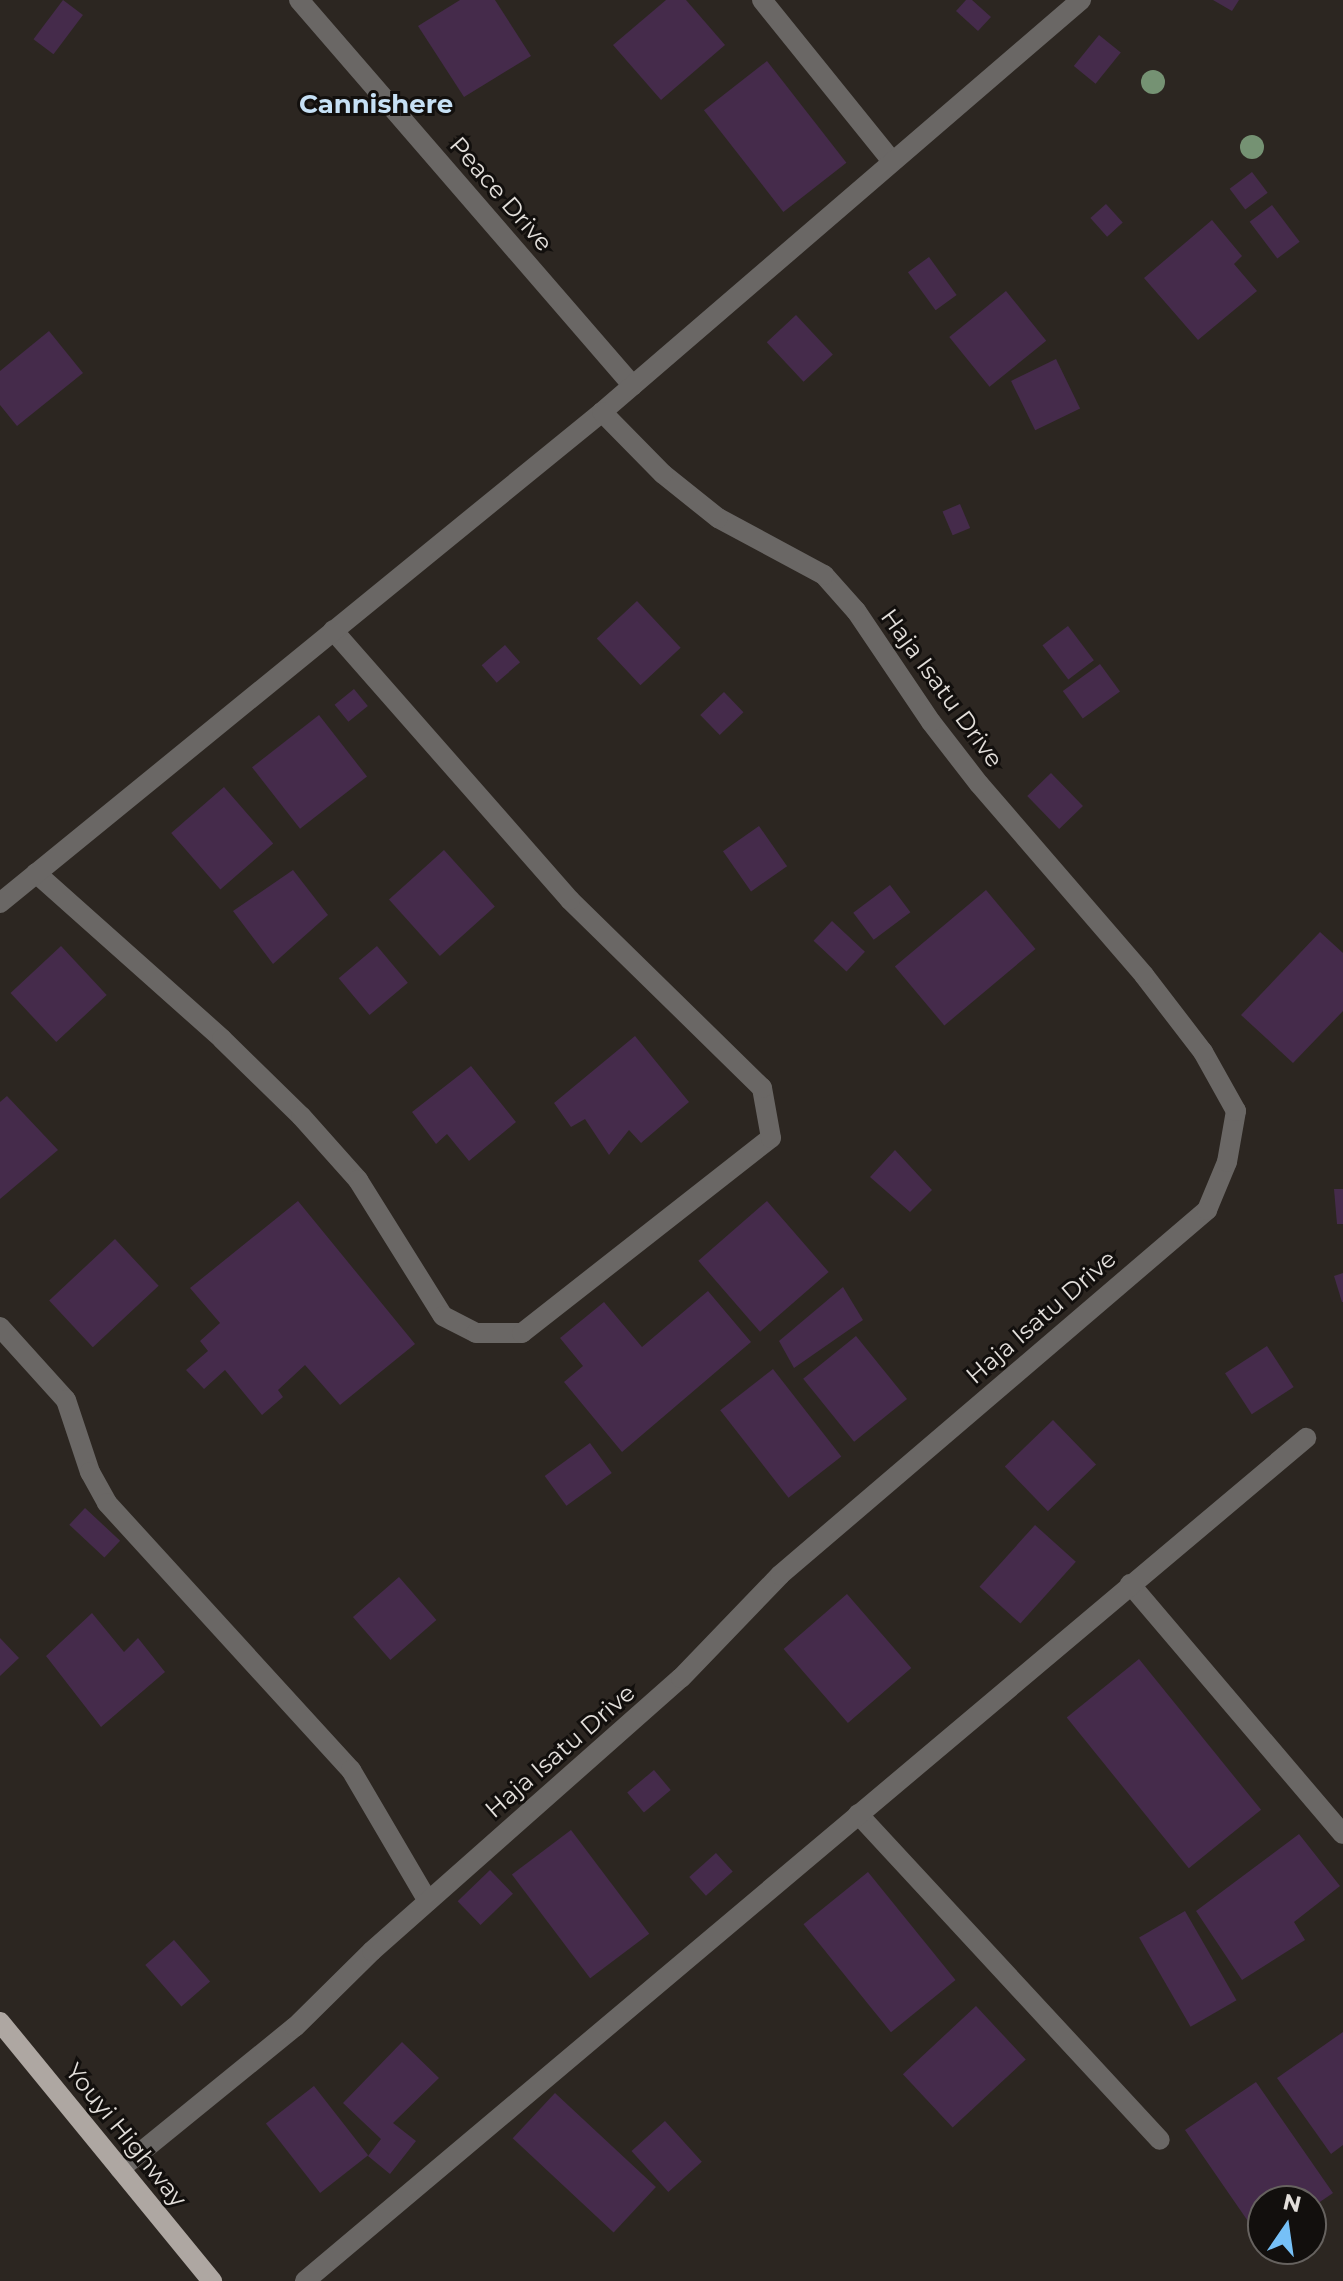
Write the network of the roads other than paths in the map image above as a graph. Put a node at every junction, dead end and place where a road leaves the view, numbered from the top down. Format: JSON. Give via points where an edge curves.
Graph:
{"nodes":[{"id":1,"x":299,"y":0,"type":"edge"},
{"id":2,"x":762,"y":0,"type":"edge"},
{"id":3,"x":1081,"y":0,"type":"edge"},
{"id":4,"x":892,"y":161,"type":"junction"},
{"id":5,"x":633,"y":386,"type":"junction"},
{"id":6,"x":602,"y":412,"type":"junction"},
{"id":7,"x":333,"y":630,"type":"junction"},
{"id":8,"x":36,"y":873,"type":"junction"},
{"id":9,"x":0,"y":903,"type":"edge"},
{"id":10,"x":0,"y":1327,"type":"edge"},
{"id":11,"x":1306,"y":1438,"type":"dead end"},
{"id":12,"x":1130,"y":1584,"type":"junction"},
{"id":13,"x":858,"y":1814,"type":"junction"},
{"id":14,"x":1343,"y":1834,"type":"edge"},
{"id":15,"x":428,"y":1901,"type":"junction"},
{"id":16,"x":0,"y":2022,"type":"edge"},
{"id":17,"x":1160,"y":2140,"type":"dead end"},
{"id":18,"x":120,"y":2169,"type":"junction"},
{"id":19,"x":212,"y":2281,"type":"edge"},
{"id":20,"x":305,"y":2281,"type":"edge"}],
"edges":[{"from":1,"to":5,"type":"street","name":"Peace Drive"},
{"from":2,"to":4,"type":"street"},
{"from":3,"to":4,"type":"street"},
{"from":4,"to":5,"type":"street"},
{"from":5,"to":6,"type":"street"},
{"from":6,"to":7,"type":"street"},
{"from":6,"to":15,"type":"street","name":"Haja Isatu Drive","via":[[663,474],[718,518],[824,575],[856,611],[979,784],[1144,975],[1203,1052],[1236,1111],[1227,1162],[1207,1210],[780,1575],[681,1678]]},
{"from":7,"to":8,"type":"street"},
{"from":7,"to":8,"type":"street","via":[[570,900],[762,1088],[771,1138],[522,1333],[476,1333],[443,1316],[358,1180],[301,1116]]},
{"from":8,"to":9,"type":"street"},
{"from":10,"to":15,"type":"street","via":[[66,1400],[90,1472],[107,1503],[351,1770]]},
{"from":11,"to":12,"type":"street"},
{"from":12,"to":13,"type":"street"},
{"from":12,"to":14,"type":"street"},
{"from":13,"to":17,"type":"street"},
{"from":13,"to":20,"type":"street"},
{"from":15,"to":18,"type":"street","name":"Haja Isatu Drive","via":[[295,2027]]},
{"from":16,"to":18,"type":"main road","name":"Youyi Highway"},
{"from":18,"to":19,"type":"main road","name":"Youyi Highway"}]}
